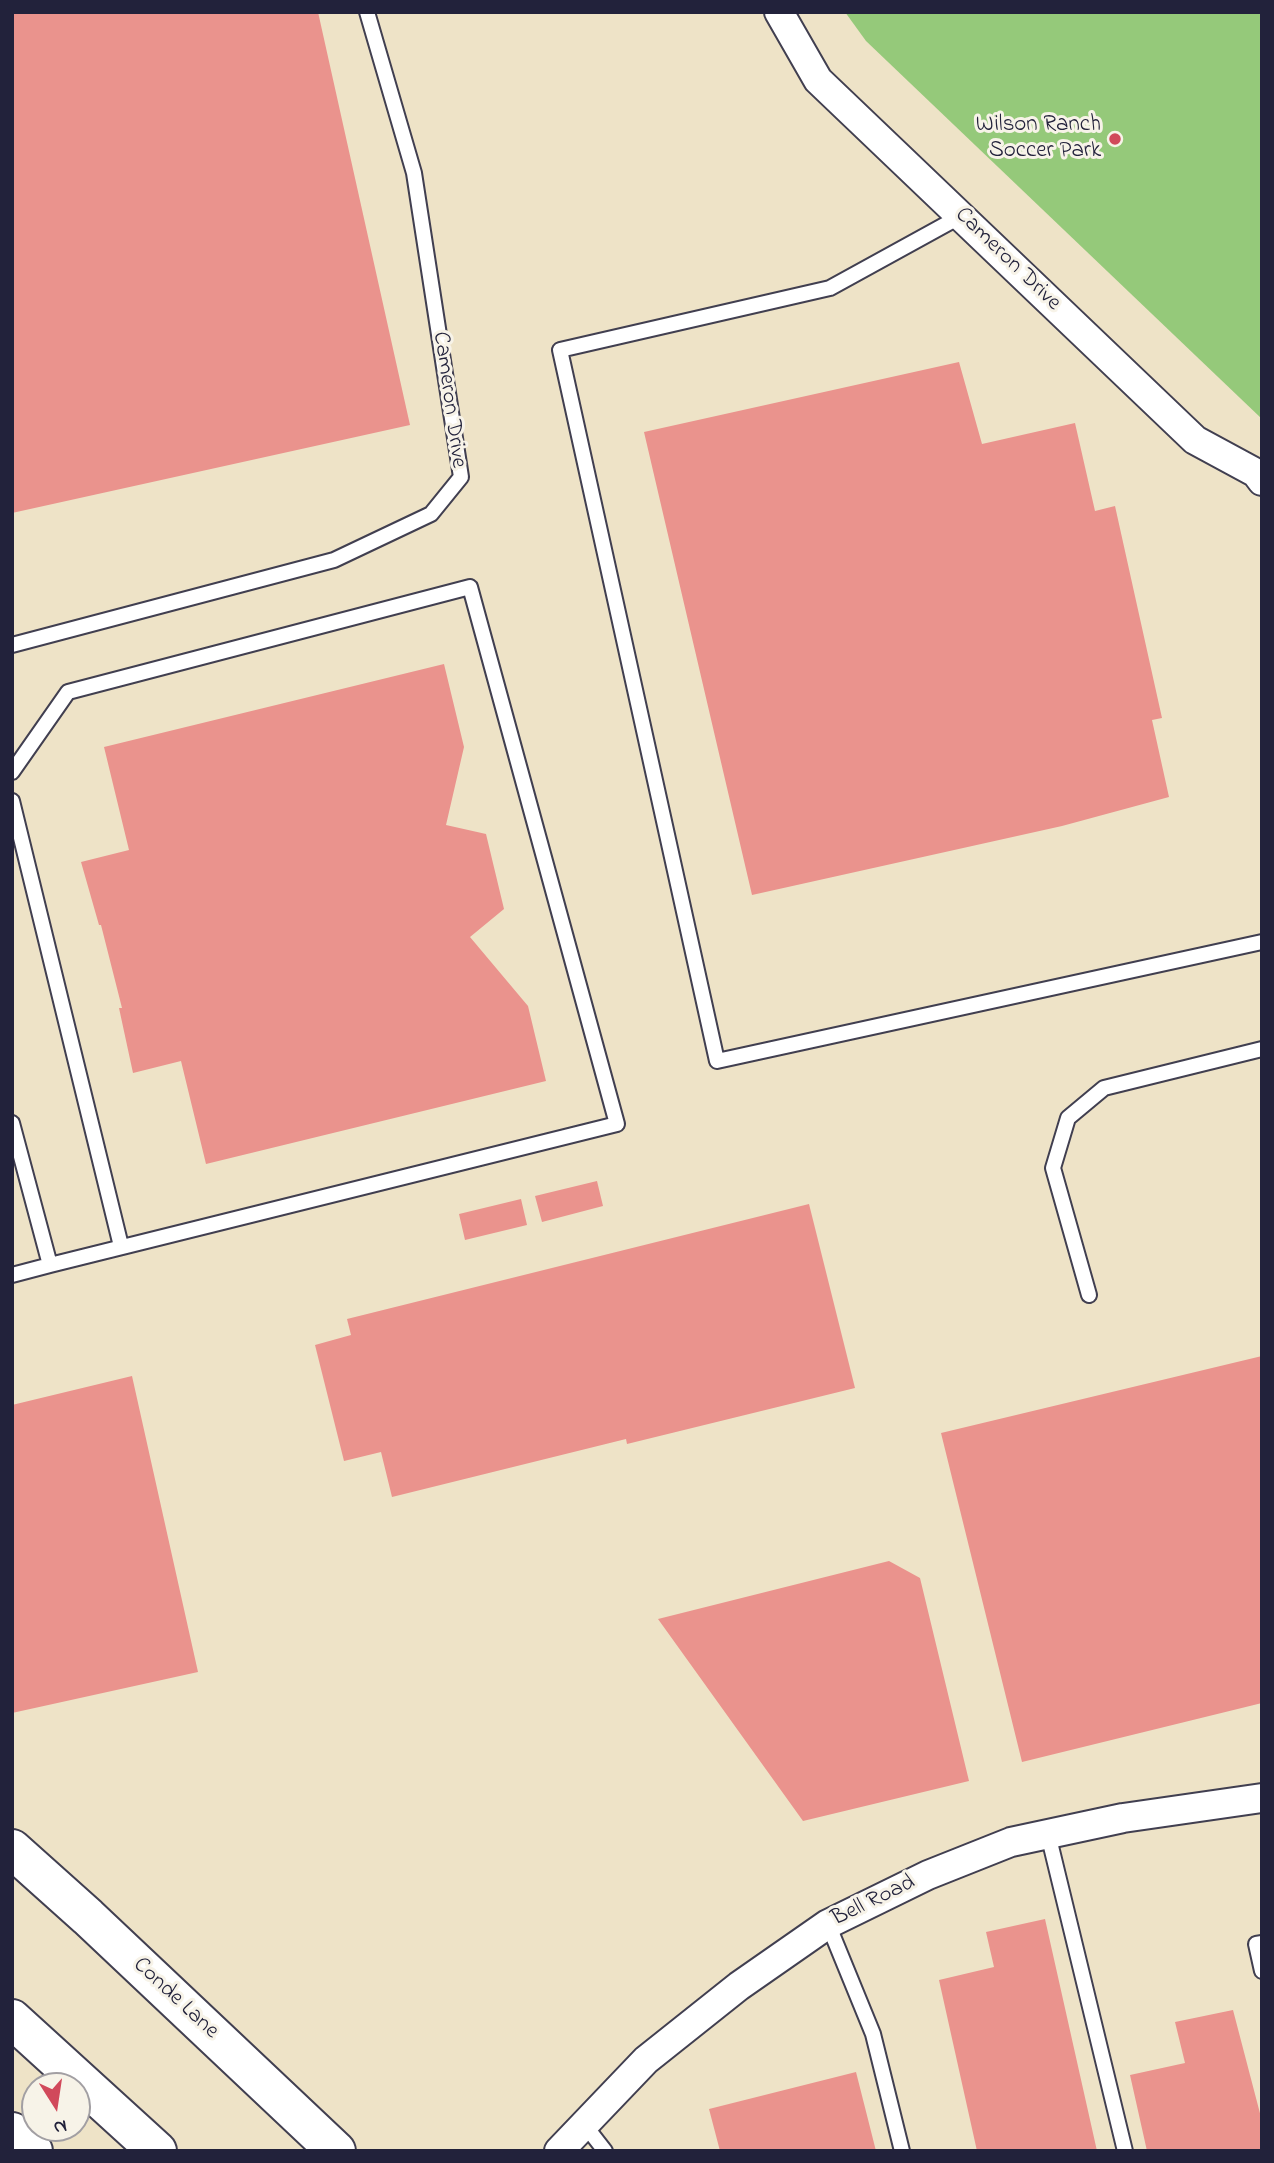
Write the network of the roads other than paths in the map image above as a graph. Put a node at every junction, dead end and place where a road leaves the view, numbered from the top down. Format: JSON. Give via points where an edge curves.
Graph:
{"nodes":[{"id":1,"x":367,"y":12,"type":"edge"},
{"id":2,"x":779,"y":12,"type":"edge"},
{"id":3,"x":961,"y":216,"type":"junction"},
{"id":4,"x":1262,"y":481,"type":"edge"},
{"id":5,"x":12,"y":645,"type":"edge"},
{"id":6,"x":12,"y":772,"type":"edge"},
{"id":7,"x":12,"y":801,"type":"edge"},
{"id":8,"x":1262,"y":942,"type":"edge"},
{"id":9,"x":1262,"y":1049,"type":"edge"},
{"id":10,"x":12,"y":1123,"type":"edge"},
{"id":11,"x":121,"y":1246,"type":"junction"},
{"id":12,"x":50,"y":1265,"type":"junction"},
{"id":13,"x":12,"y":1275,"type":"edge"},
{"id":14,"x":1089,"y":1295,"type":"dead end"},
{"id":15,"x":1262,"y":1798,"type":"edge"},
{"id":16,"x":1048,"y":1834,"type":"junction"},
{"id":17,"x":12,"y":1849,"type":"edge"},
{"id":18,"x":828,"y":1924,"type":"junction"},
{"id":19,"x":1262,"y":1943,"type":"edge"},
{"id":20,"x":1262,"y":1970,"type":"edge"},
{"id":21,"x":12,"y":2019,"type":"edge"},
{"id":22,"x":584,"y":2124,"type":"junction"},
{"id":23,"x":12,"y":2132,"type":"edge"},
{"id":24,"x":33,"y":2151,"type":"edge"},
{"id":25,"x":157,"y":2151,"type":"edge"},
{"id":26,"x":336,"y":2151,"type":"edge"},
{"id":27,"x":559,"y":2151,"type":"edge"},
{"id":28,"x":605,"y":2151,"type":"edge"},
{"id":29,"x":902,"y":2151,"type":"edge"},
{"id":30,"x":1125,"y":2151,"type":"edge"}],
"edges":[{"from":1,"to":5,"type":"lane","name":"Cameron Drive","via":[[414,173],[461,477],[431,514],[334,560]]},
{"from":2,"to":3,"type":"street","name":"Cameron Drive","via":[[818,80]]},
{"from":3,"to":4,"type":"street","name":"Cameron Drive","via":[[1195,440],[1256,473]]},
{"from":3,"to":8,"type":"lane","via":[[830,288],[560,350],[717,1061]]},
{"from":6,"to":11,"type":"lane","via":[[68,692],[470,587],[617,1124]]},
{"from":7,"to":11,"type":"lane"},
{"from":9,"to":14,"type":"lane","via":[[1104,1088],[1068,1118],[1053,1168]]},
{"from":10,"to":12,"type":"lane"},
{"from":11,"to":12,"type":"lane"},
{"from":12,"to":13,"type":"lane"},
{"from":15,"to":16,"type":"street","name":"Bell Road"},
{"from":16,"to":18,"type":"street","name":"Bell Road","via":[[1011,1842],[928,1875]]},
{"from":16,"to":30,"type":"lane"},
{"from":17,"to":26,"type":"main road","name":"Conde Lane"},
{"from":18,"to":22,"type":"street","name":"Bell Road","via":[[739,1986],[646,2060]]},
{"from":18,"to":29,"type":"lane","via":[[873,2034]]},
{"from":19,"to":20,"type":"lane","via":[[1256,1944]]},
{"from":21,"to":25,"type":"main road"},
{"from":22,"to":27,"type":"street","name":"Bell Road"},
{"from":22,"to":28,"type":"lane"},
{"from":23,"to":24,"type":"main road"}]}
